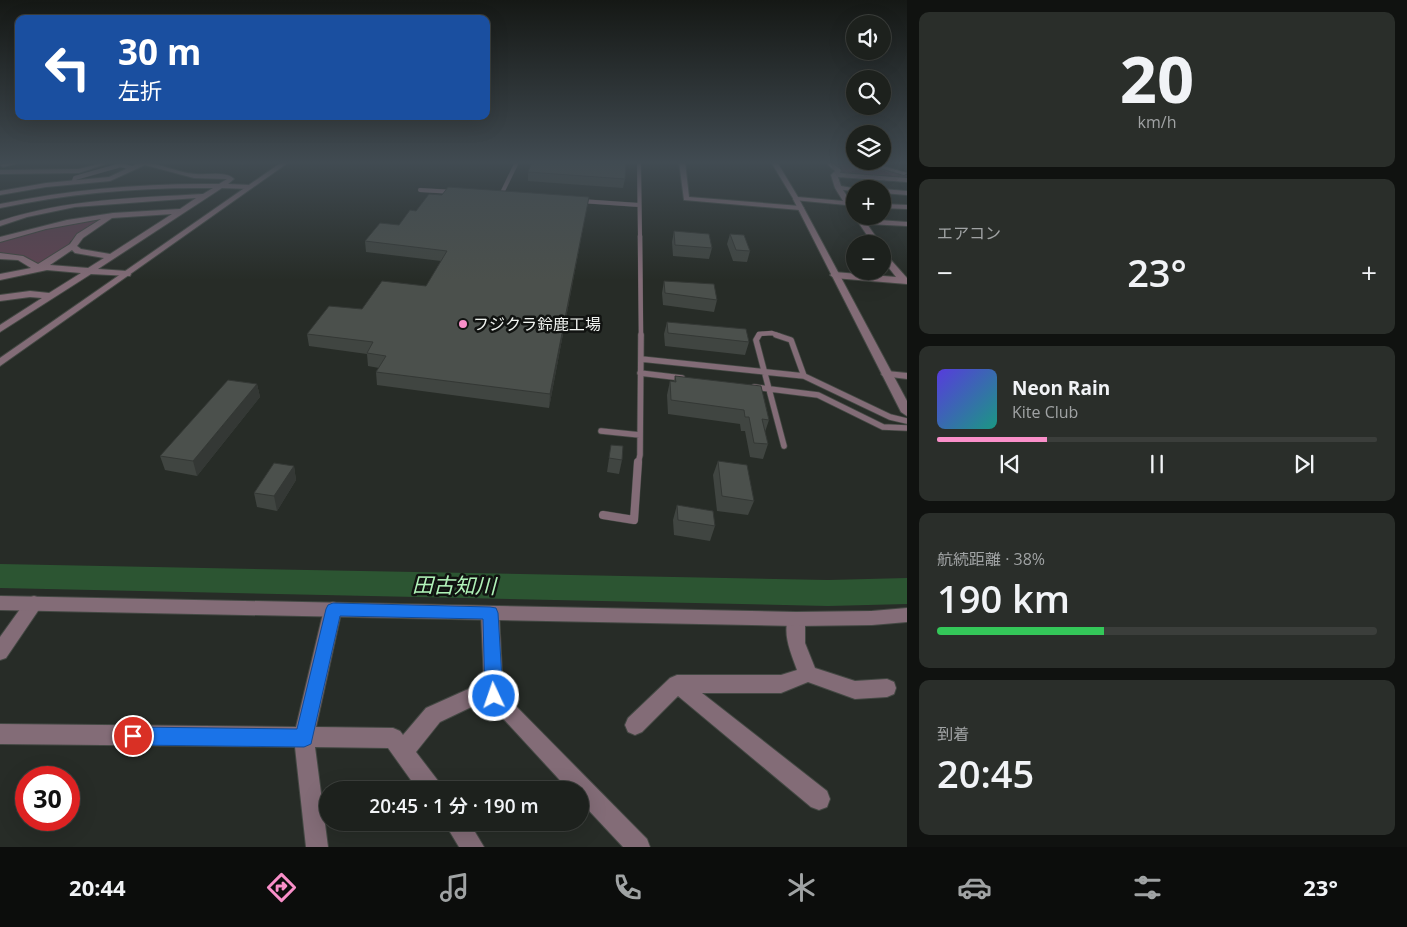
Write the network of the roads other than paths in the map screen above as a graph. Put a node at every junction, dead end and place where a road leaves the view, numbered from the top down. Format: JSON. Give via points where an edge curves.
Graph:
{"nodes":[{"id":1,"x":23,"y":202,"type":"edge"},
{"id":2,"x":88,"y":202,"type":"edge"},
{"id":3,"x":132,"y":202,"type":"edge"},
{"id":4,"x":196,"y":202,"type":"edge"},
{"id":5,"x":229,"y":202,"type":"edge"},
{"id":6,"x":588,"y":202,"type":"edge"},
{"id":7,"x":640,"y":202,"type":"edge"},
{"id":8,"x":718,"y":202,"type":"edge"},
{"id":9,"x":797,"y":202,"type":"edge"},
{"id":10,"x":831,"y":202,"type":"edge"},
{"id":11,"x":14,"y":203,"type":"joint"},
{"id":12,"x":846,"y":203,"type":"edge"},
{"id":13,"x":86,"y":205,"type":"junction"},
{"id":14,"x":640,"y":205,"type":"junction"},
{"id":15,"x":0,"y":206,"type":"edge"},
{"id":16,"x":891,"y":206,"type":"edge"},
{"id":17,"x":907,"y":207,"type":"edge"},
{"id":18,"x":800,"y":208,"type":"junction"},
{"id":19,"x":182,"y":211,"type":"junction"},
{"id":20,"x":111,"y":216,"type":"junction"},
{"id":21,"x":86,"y":219,"type":"junction"},
{"id":22,"x":891,"y":222,"type":"edge"},
{"id":23,"x":0,"y":224,"type":"edge"},
{"id":24,"x":907,"y":224,"type":"edge"},
{"id":25,"x":0,"y":240,"type":"edge"},
{"id":26,"x":73,"y":246,"type":"junction"},
{"id":27,"x":0,"y":256,"type":"edge"},
{"id":28,"x":113,"y":256,"type":"junction"},
{"id":29,"x":891,"y":263,"type":"edge"},
{"id":30,"x":38,"y":268,"type":"junction"},
{"id":31,"x":93,"y":270,"type":"junction"},
{"id":32,"x":127,"y":274,"type":"junction"},
{"id":33,"x":834,"y":275,"type":"junction"},
{"id":34,"x":0,"y":277,"type":"edge"},
{"id":35,"x":905,"y":281,"type":"edge"},
{"id":36,"x":52,"y":296,"type":"junction"},
{"id":37,"x":0,"y":298,"type":"edge"},
{"id":38,"x":0,"y":329,"type":"edge"},
{"id":39,"x":641,"y":359,"type":"junction"},
{"id":40,"x":0,"y":363,"type":"edge"},
{"id":41,"x":764,"y":372,"type":"junction"},
{"id":42,"x":640,"y":373,"type":"junction"},
{"id":43,"x":887,"y":374,"type":"junction"},
{"id":44,"x":804,"y":376,"type":"junction"},
{"id":45,"x":907,"y":376,"type":"edge"},
{"id":46,"x":687,"y":379,"type":"edge"},
{"id":47,"x":751,"y":386,"type":"edge"},
{"id":48,"x":769,"y":389,"type":"junction"},
{"id":49,"x":907,"y":412,"type":"edge"},
{"id":50,"x":907,"y":421,"type":"edge"},
{"id":51,"x":907,"y":428,"type":"edge"},
{"id":52,"x":600,"y":430,"type":"dead end"},
{"id":53,"x":640,"y":435,"type":"junction"},
{"id":54,"x":784,"y":446,"type":"dead end"},
{"id":55,"x":603,"y":515,"type":"dead end"},
{"id":56,"x":0,"y":603,"type":"edge"},
{"id":57,"x":34,"y":603,"type":"junction"},
{"id":58,"x":333,"y":609,"type":"junction"},
{"id":59,"x":490,"y":613,"type":"junction"},
{"id":60,"x":907,"y":615,"type":"edge"},
{"id":61,"x":796,"y":619,"type":"junction"},
{"id":62,"x":0,"y":652,"type":"edge"},
{"id":63,"x":808,"y":674,"type":"junction"},
{"id":64,"x":677,"y":684,"type":"junction"},
{"id":65,"x":494,"y":687,"type":"junction"},
{"id":66,"x":887,"y":688,"type":"dead end"},
{"id":67,"x":635,"y":725,"type":"dead end"},
{"id":68,"x":0,"y":734,"type":"edge"},
{"id":69,"x":304,"y":738,"type":"junction"},
{"id":70,"x":403,"y":751,"type":"junction"},
{"id":71,"x":425,"y":781,"type":"edge"},
{"id":72,"x":819,"y":799,"type":"dead end"},
{"id":73,"x":461,"y":831,"type":"edge"},
{"id":74,"x":317,"y":847,"type":"edge"},
{"id":75,"x":472,"y":847,"type":"edge"},
{"id":76,"x":639,"y":847,"type":"edge"}],
"edges":[{"from":1,"to":11,"type":"street"},
{"from":2,"to":13,"type":"street"},
{"from":3,"to":13,"type":"street"},
{"from":4,"to":19,"type":"street"},
{"from":5,"to":32,"type":"street"},
{"from":6,"to":14,"type":"lane"},
{"from":7,"to":14,"type":"lane"},
{"from":8,"to":18,"type":"street"},
{"from":9,"to":18,"type":"street"},
{"from":10,"to":12,"type":"street"},
{"from":11,"to":15,"type":"street"},
{"from":13,"to":21,"type":"street"},
{"from":13,"to":23,"type":"street","via":[[48,210]]},
{"from":14,"to":39,"type":"lane"},
{"from":16,"to":17,"type":"street"},
{"from":18,"to":33,"type":"street"},
{"from":19,"to":20,"type":"street"},
{"from":19,"to":28,"type":"street"},
{"from":20,"to":21,"type":"street"},
{"from":20,"to":26,"type":"street","via":[[80,236]]},
{"from":21,"to":25,"type":"street"},
{"from":22,"to":24,"type":"street"},
{"from":26,"to":28,"type":"street","via":[[78,251]]},
{"from":26,"to":30,"type":"street"},
{"from":27,"to":30,"type":"street","via":[[20,257]]},
{"from":28,"to":31,"type":"street"},
{"from":29,"to":35,"type":"street"},
{"from":30,"to":31,"type":"street"},
{"from":30,"to":34,"type":"street"},
{"from":31,"to":32,"type":"street"},
{"from":31,"to":36,"type":"street"},
{"from":32,"to":40,"type":"street"},
{"from":33,"to":35,"type":"street"},
{"from":33,"to":43,"type":"street"},
{"from":36,"to":37,"type":"street","via":[[30,294]]},
{"from":36,"to":38,"type":"street"},
{"from":39,"to":41,"type":"lane"},
{"from":39,"to":42,"type":"lane"},
{"from":41,"to":44,"type":"lane"},
{"from":41,"to":44,"type":"lane","via":[[757,336],[772,332],[794,344]]},
{"from":41,"to":48,"type":"lane"},
{"from":42,"to":46,"type":"lane"},
{"from":42,"to":53,"type":"lane"},
{"from":43,"to":45,"type":"street"},
{"from":43,"to":49,"type":"street"},
{"from":44,"to":50,"type":"lane","via":[[890,417]]},
{"from":47,"to":48,"type":"lane"},
{"from":48,"to":51,"type":"lane","via":[[818,395],[883,427]]},
{"from":48,"to":54,"type":"lane"},
{"from":52,"to":53,"type":"lane"},
{"from":53,"to":55,"type":"lane","via":[[634,520]]},
{"from":56,"to":57,"type":"street"},
{"from":57,"to":58,"type":"street"},
{"from":57,"to":62,"type":"street"},
{"from":58,"to":59,"type":"street"},
{"from":58,"to":69,"type":"street"},
{"from":59,"to":61,"type":"street"},
{"from":59,"to":65,"type":"street"},
{"from":60,"to":61,"type":"street"},
{"from":61,"to":63,"type":"street","via":[[796,643]]},
{"from":63,"to":64,"type":"street","via":[[781,684]]},
{"from":63,"to":66,"type":"street","via":[[855,690]]},
{"from":64,"to":67,"type":"street"},
{"from":64,"to":72,"type":"street"},
{"from":65,"to":70,"type":"street","via":[[433,715]]},
{"from":65,"to":76,"type":"street","via":[[494,696]]},
{"from":68,"to":69,"type":"street"},
{"from":69,"to":70,"type":"street","via":[[392,738]]},
{"from":69,"to":74,"type":"street"},
{"from":70,"to":71,"type":"street"},
{"from":73,"to":75,"type":"street"}]}
